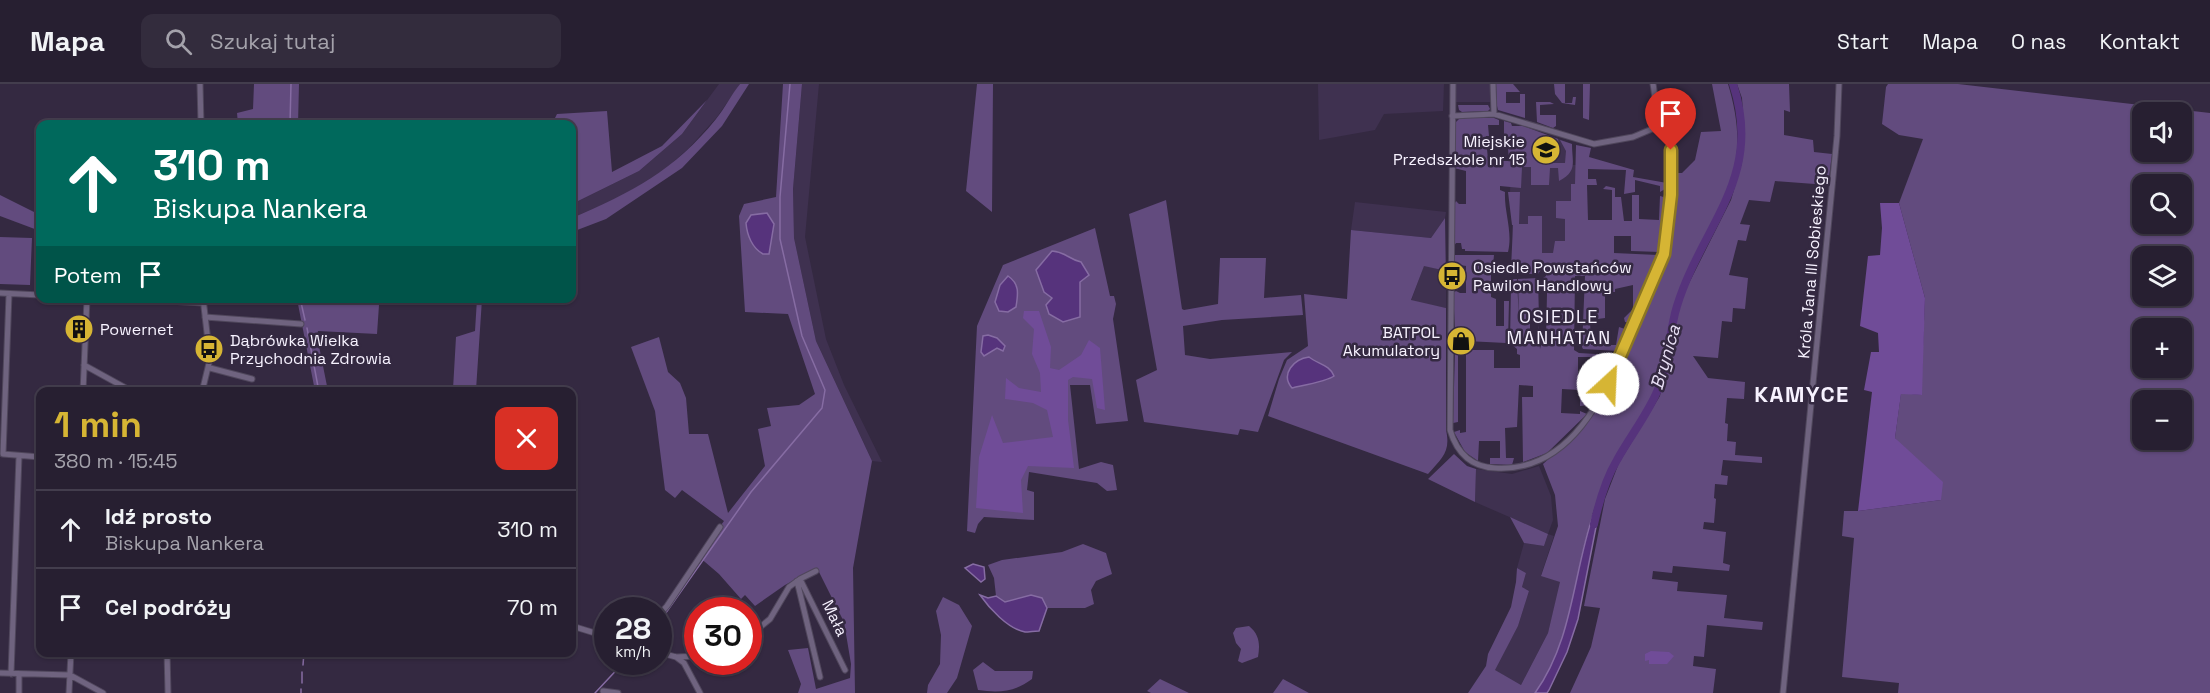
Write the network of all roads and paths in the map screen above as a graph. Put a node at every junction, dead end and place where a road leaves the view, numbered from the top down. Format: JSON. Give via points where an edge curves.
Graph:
{"nodes":[{"id":1,"x":200,"y":84,"type":"edge"},
{"id":2,"x":1453,"y":84,"type":"edge"},
{"id":3,"x":1493,"y":84,"type":"edge"},
{"id":4,"x":1653,"y":84,"type":"edge"},
{"id":5,"x":1839,"y":84,"type":"edge"},
{"id":6,"x":1494,"y":114,"type":"junction"},
{"id":7,"x":1452,"y":117,"type":"junction"},
{"id":8,"x":201,"y":120,"type":"edge"},
{"id":9,"x":1661,"y":123,"type":"junction"},
{"id":10,"x":0,"y":293,"type":"edge"},
{"id":11,"x":9,"y":294,"type":"junction"},
{"id":12,"x":36,"y":295,"type":"edge"},
{"id":13,"x":87,"y":303,"type":"edge"},
{"id":14,"x":201,"y":303,"type":"edge"},
{"id":15,"x":205,"y":317,"type":"junction"},
{"id":16,"x":302,"y":324,"type":"dead end"},
{"id":17,"x":84,"y":365,"type":"junction"},
{"id":18,"x":210,"y":368,"type":"junction"},
{"id":19,"x":252,"y":379,"type":"dead end"},
{"id":20,"x":82,"y":387,"type":"edge"},
{"id":21,"x":125,"y":387,"type":"edge"},
{"id":22,"x":204,"y":387,"type":"edge"},
{"id":23,"x":20,"y":456,"type":"junction"},
{"id":24,"x":36,"y":457,"type":"edge"},
{"id":25,"x":720,"y":527,"type":"dead end"},
{"id":26,"x":816,"y":571,"type":"dead end"},
{"id":27,"x":798,"y":580,"type":"junction"},
{"id":28,"x":672,"y":600,"type":"edge"},
{"id":29,"x":762,"y":626,"type":"edge"},
{"id":30,"x":576,"y":627,"type":"edge"},
{"id":31,"x":594,"y":633,"type":"edge"},
{"id":32,"x":672,"y":656,"type":"edge"},
{"id":33,"x":71,"y":657,"type":"edge"},
{"id":34,"x":168,"y":657,"type":"edge"},
{"id":35,"x":676,"y":657,"type":"junction"},
{"id":36,"x":684,"y":657,"type":"edge"},
{"id":37,"x":684,"y":663,"type":"edge"},
{"id":38,"x":844,"y":670,"type":"dead end"},
{"id":39,"x":0,"y":673,"type":"edge"},
{"id":40,"x":11,"y":674,"type":"junction"},
{"id":41,"x":20,"y":674,"type":"junction"},
{"id":42,"x":70,"y":675,"type":"junction"},
{"id":43,"x":690,"y":675,"type":"edge"},
{"id":44,"x":820,"y":677,"type":"dead end"},
{"id":45,"x":603,"y":691,"type":"dead end"},
{"id":46,"x":19,"y":693,"type":"edge"},
{"id":47,"x":69,"y":693,"type":"edge"},
{"id":48,"x":103,"y":693,"type":"edge"},
{"id":49,"x":168,"y":693,"type":"edge"},
{"id":50,"x":618,"y":693,"type":"edge"},
{"id":51,"x":700,"y":693,"type":"edge"},
{"id":52,"x":1783,"y":693,"type":"edge"}],
"edges":[{"from":1,"to":8,"type":"street"},
{"from":2,"to":7,"type":"street"},
{"from":3,"to":6,"type":"street"},
{"from":4,"to":9,"type":"street"},
{"from":5,"to":52,"type":"street","name":"Króla Jana III Sobieskiego","via":[[1838,136]]},
{"from":6,"to":7,"type":"street"},
{"from":6,"to":9,"type":"street","via":[[1594,144],[1633,137]]},
{"from":7,"to":9,"type":"street","via":[[1450,430],[1465,458],[1479,465],[1507,469],[1539,462],[1570,438],[1593,412],[1622,355],[1664,254],[1671,195],[1671,150]]},
{"from":10,"to":11,"type":"street"},
{"from":11,"to":12,"type":"street"},
{"from":11,"to":23,"type":"street","via":[[3,454]]},
{"from":13,"to":17,"type":"street"},
{"from":14,"to":15,"type":"street"},
{"from":15,"to":16,"type":"street"},
{"from":15,"to":18,"type":"street"},
{"from":17,"to":20,"type":"street"},
{"from":17,"to":21,"type":"street"},
{"from":18,"to":19,"type":"street"},
{"from":18,"to":22,"type":"street"},
{"from":23,"to":24,"type":"street"},
{"from":23,"to":40,"type":"street"},
{"from":25,"to":28,"type":"street"},
{"from":26,"to":27,"type":"street"},
{"from":27,"to":29,"type":"street"},
{"from":27,"to":38,"type":"street","name":"Mała"},
{"from":27,"to":44,"type":"street"},
{"from":30,"to":31,"type":"street"},
{"from":32,"to":35,"type":"street"},
{"from":33,"to":42,"type":"street"},
{"from":34,"to":49,"type":"street"},
{"from":35,"to":36,"type":"street"},
{"from":35,"to":37,"type":"street"},
{"from":39,"to":40,"type":"street"},
{"from":40,"to":41,"type":"street"},
{"from":41,"to":42,"type":"street"},
{"from":41,"to":46,"type":"street"},
{"from":42,"to":47,"type":"street"},
{"from":42,"to":48,"type":"street"},
{"from":43,"to":51,"type":"street"},
{"from":45,"to":50,"type":"street"}]}
